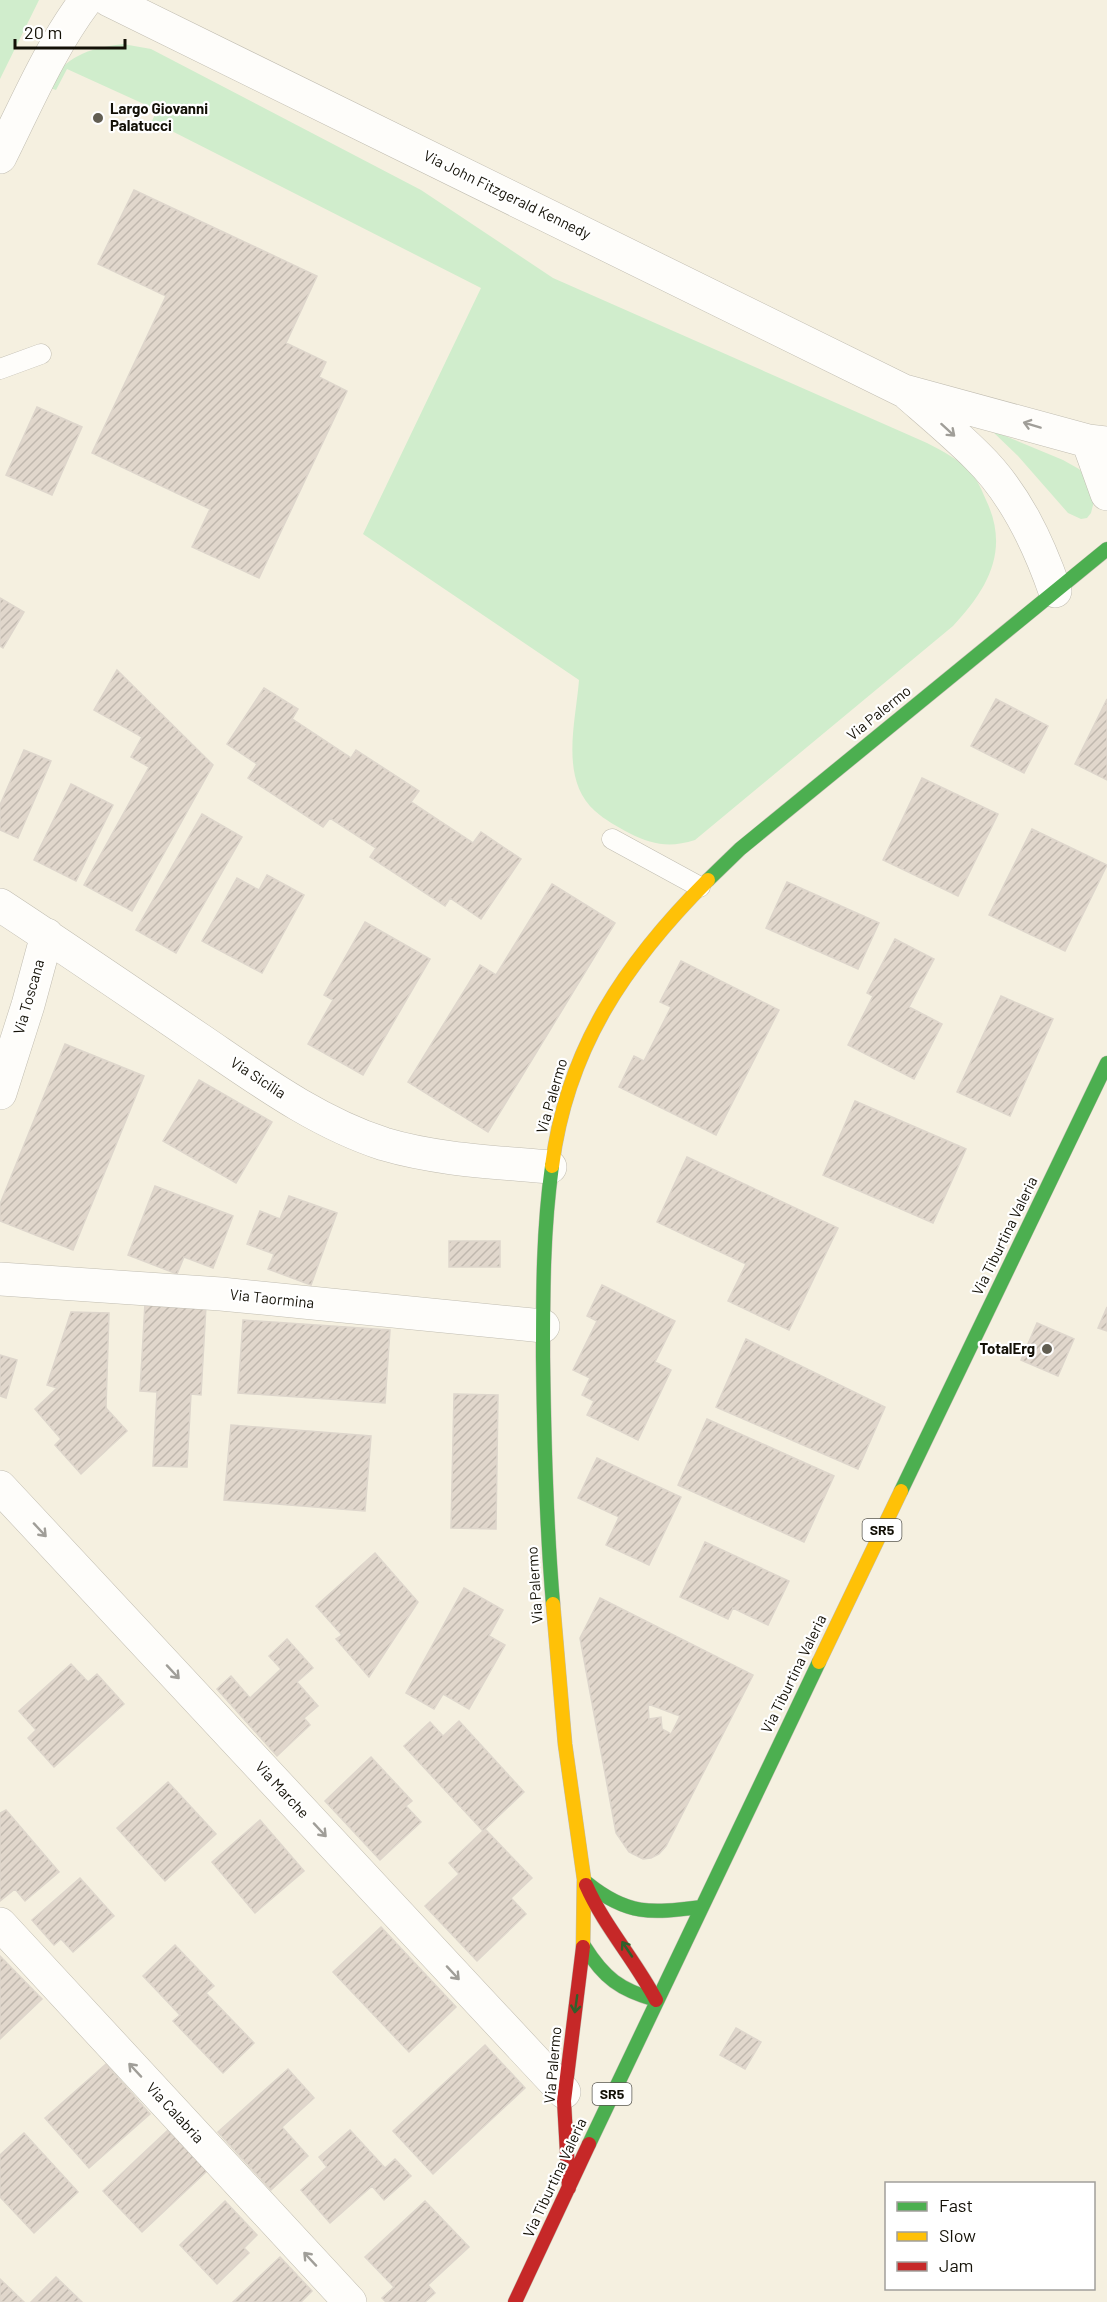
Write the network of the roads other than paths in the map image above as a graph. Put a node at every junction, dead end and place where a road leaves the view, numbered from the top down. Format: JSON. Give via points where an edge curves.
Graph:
{"nodes":[{"id":1,"x":86,"y":0,"type":"edge"},
{"id":2,"x":109,"y":0,"type":"edge"},
{"id":3,"x":0,"y":157,"type":"edge"},
{"id":4,"x":41,"y":354,"type":"dead end"},
{"id":5,"x":0,"y":369,"type":"edge"},
{"id":6,"x":904,"y":391,"type":"junction"},
{"id":7,"x":1098,"y":442,"type":"edge"},
{"id":8,"x":1107,"y":494,"type":"edge"},
{"id":9,"x":1107,"y":549,"type":"edge"},
{"id":10,"x":1055,"y":591,"type":"junction"},
{"id":11,"x":612,"y":839,"type":"dead end"},
{"id":12,"x":700,"y":887,"type":"junction"},
{"id":13,"x":0,"y":905,"type":"edge"},
{"id":14,"x":47,"y":935,"type":"junction"},
{"id":15,"x":1107,"y":1063,"type":"edge"},
{"id":16,"x":0,"y":1093,"type":"edge"},
{"id":17,"x":550,"y":1167,"type":"junction"},
{"id":18,"x":0,"y":1279,"type":"edge"},
{"id":19,"x":543,"y":1326,"type":"junction"},
{"id":20,"x":0,"y":1487,"type":"edge"},
{"id":21,"x":584,"y":1880,"type":"junction"},
{"id":22,"x":701,"y":1907,"type":"junction"},
{"id":23,"x":0,"y":1924,"type":"edge"},
{"id":24,"x":584,"y":1946,"type":"junction"},
{"id":25,"x":656,"y":2000,"type":"junction"},
{"id":26,"x":564,"y":2092,"type":"junction"},
{"id":27,"x":568,"y":2188,"type":"junction"},
{"id":28,"x":350,"y":2302,"type":"edge"},
{"id":29,"x":515,"y":2302,"type":"edge"}],
"edges":[{"from":1,"to":3,"type":"street","via":[[61,36]]},
{"from":2,"to":6,"type":"street","name":"Via John Fitzgerald Kennedy"},
{"from":4,"to":5,"type":"lane"},
{"from":7,"to":6,"type":"street","name":"Via John Fitzgerald Kennedy","one_way":true},
{"from":6,"to":10,"type":"street","name":"Via John Fitzgerald Kennedy","one_way":true,"via":[[978,457],[1005,489],[1031,530]]},
{"from":7,"to":8,"type":"street","name":"Via John Fitzgerald Kennedy"},
{"from":9,"to":10,"type":"street","name":"Via Palermo"},
{"from":10,"to":12,"type":"street","name":"Via Palermo","via":[[740,849]]},
{"from":11,"to":12,"type":"lane"},
{"from":12,"to":17,"type":"street","name":"Via Palermo","via":[[641,952],[608,1000],[571,1082]]},
{"from":13,"to":14,"type":"street","name":"Via Sicilia"},
{"from":14,"to":16,"type":"street","name":"Via Toscana"},
{"from":14,"to":17,"type":"street","name":"Via Sicilia","via":[[271,1088],[329,1121],[370,1139],[410,1150]]},
{"from":15,"to":22,"type":"street","name":"Via Tiburtina Valeria","number":"SR5"},
{"from":17,"to":19,"type":"street","name":"Via Palermo","via":[[543,1248]]},
{"from":18,"to":19,"type":"street","name":"Via Taormina","via":[[221,1294]]},
{"from":19,"to":21,"type":"street","name":"Via Palermo","via":[[549,1563],[570,1782]]},
{"from":20,"to":26,"type":"street","name":"Via Marche","one_way":true},
{"from":21,"to":22,"type":"street","via":[[600,1894],[632,1911]]},
{"from":21,"to":24,"type":"street","name":"Via Palermo"},
{"from":25,"to":21,"type":"street","name":"Via Palermo","one_way":true,"via":[[628,1949],[595,1905]]},
{"from":22,"to":25,"type":"street","name":"Via Tiburtina Valeria","number":"SR5"},
{"from":28,"to":23,"type":"street","name":"Via Calabria","one_way":true},
{"from":24,"to":25,"type":"street","via":[[608,1980]]},
{"from":24,"to":26,"type":"street","name":"Via Palermo","one_way":true},
{"from":25,"to":27,"type":"street","name":"Via Tiburtina Valeria","number":"SR5"},
{"from":26,"to":27,"type":"street","name":"Via Palermo"},
{"from":27,"to":29,"type":"street","name":"Via Tiburtina Valeria","number":"SR5"}]}
